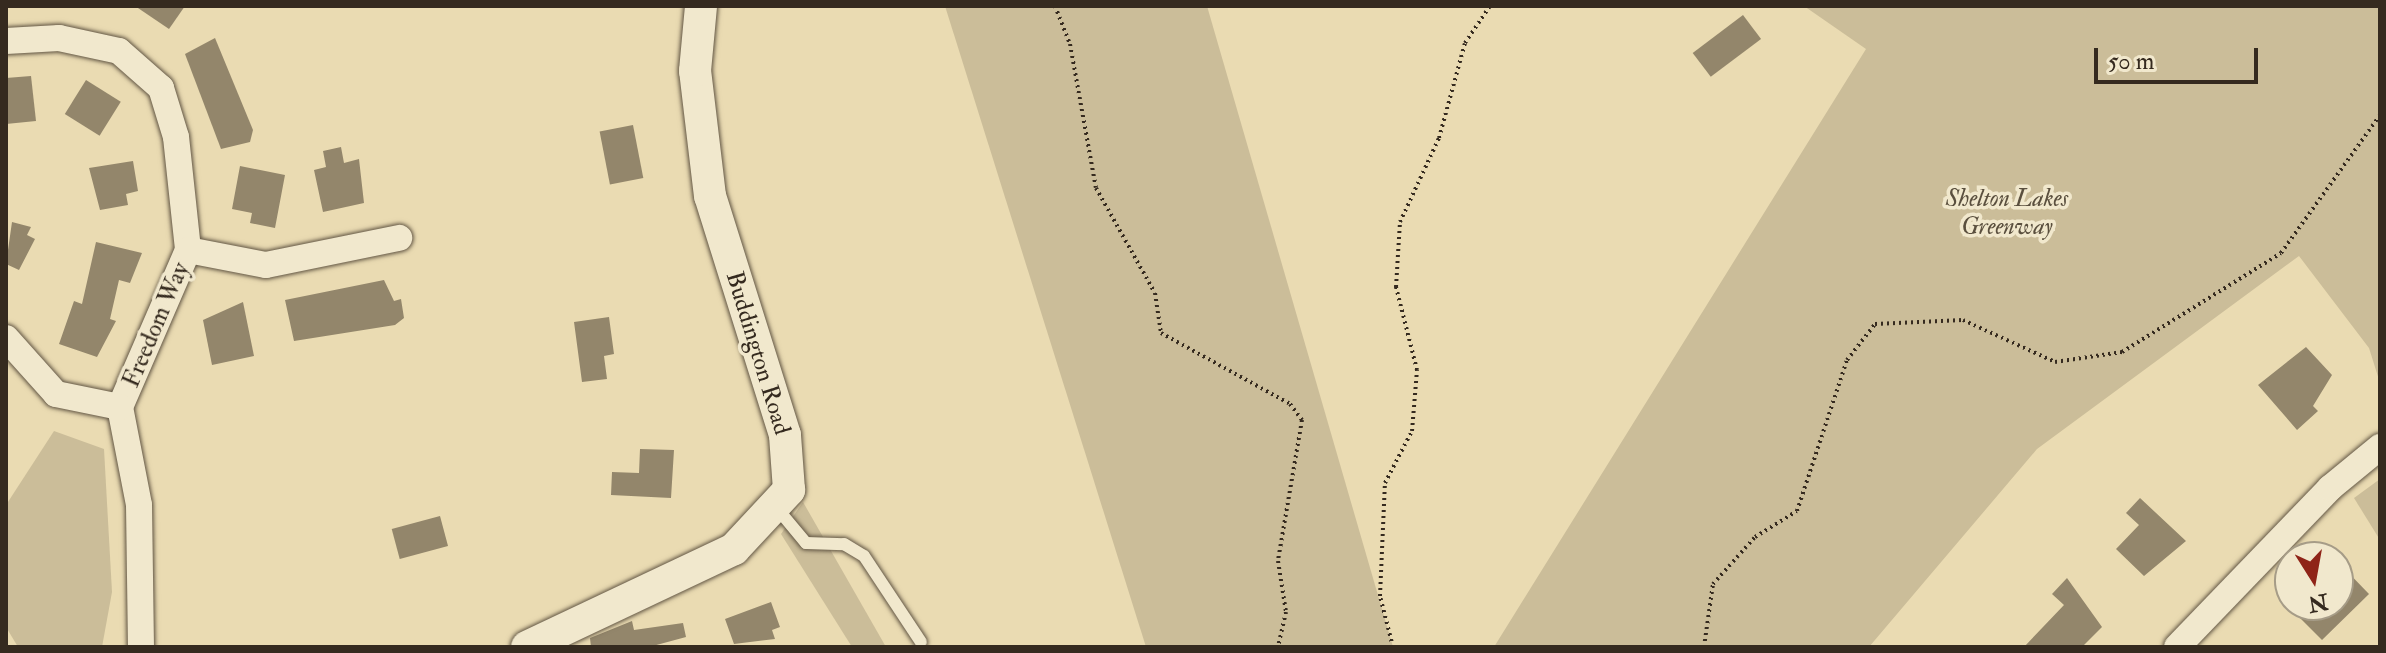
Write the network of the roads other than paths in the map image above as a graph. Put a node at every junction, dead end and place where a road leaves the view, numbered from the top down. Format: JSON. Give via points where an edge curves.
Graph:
{"nodes":[{"id":1,"x":701,"y":6,"type":"edge"},
{"id":2,"x":6,"y":41,"type":"edge"},
{"id":3,"x":399,"y":238,"type":"dead end"},
{"id":4,"x":188,"y":250,"type":"junction"},
{"id":5,"x":6,"y":338,"type":"edge"},
{"id":6,"x":120,"y":407,"type":"junction"},
{"id":7,"x":2380,"y":447,"type":"edge"},
{"id":8,"x":776,"y":507,"type":"junction"},
{"id":9,"x":921,"y":642,"type":"dead end"},
{"id":10,"x":139,"y":643,"type":"edge"},
{"id":11,"x":527,"y":647,"type":"edge"},
{"id":12,"x":2177,"y":647,"type":"edge"}],
"edges":[{"from":1,"to":8,"type":"street","name":"Buddington Road","via":[[695,71],[710,196],[785,435],[789,490]]},
{"from":2,"to":4,"type":"street","name":"Freedom Way","via":[[59,38],[119,51],[161,88],[188,205]]},
{"from":3,"to":4,"type":"street","via":[[266,265]]},
{"from":4,"to":6,"type":"street","name":"Freedom Way"},
{"from":5,"to":6,"type":"street","via":[[56,394]]},
{"from":6,"to":10,"type":"street","name":"Freedom Way","via":[[139,505]]},
{"from":7,"to":12,"type":"street","via":[[2330,488]]},
{"from":8,"to":9,"type":"lane","via":[[806,543],[844,544],[864,556]]},
{"from":8,"to":11,"type":"street","name":"Buddington Road","via":[[734,549]]}]}
